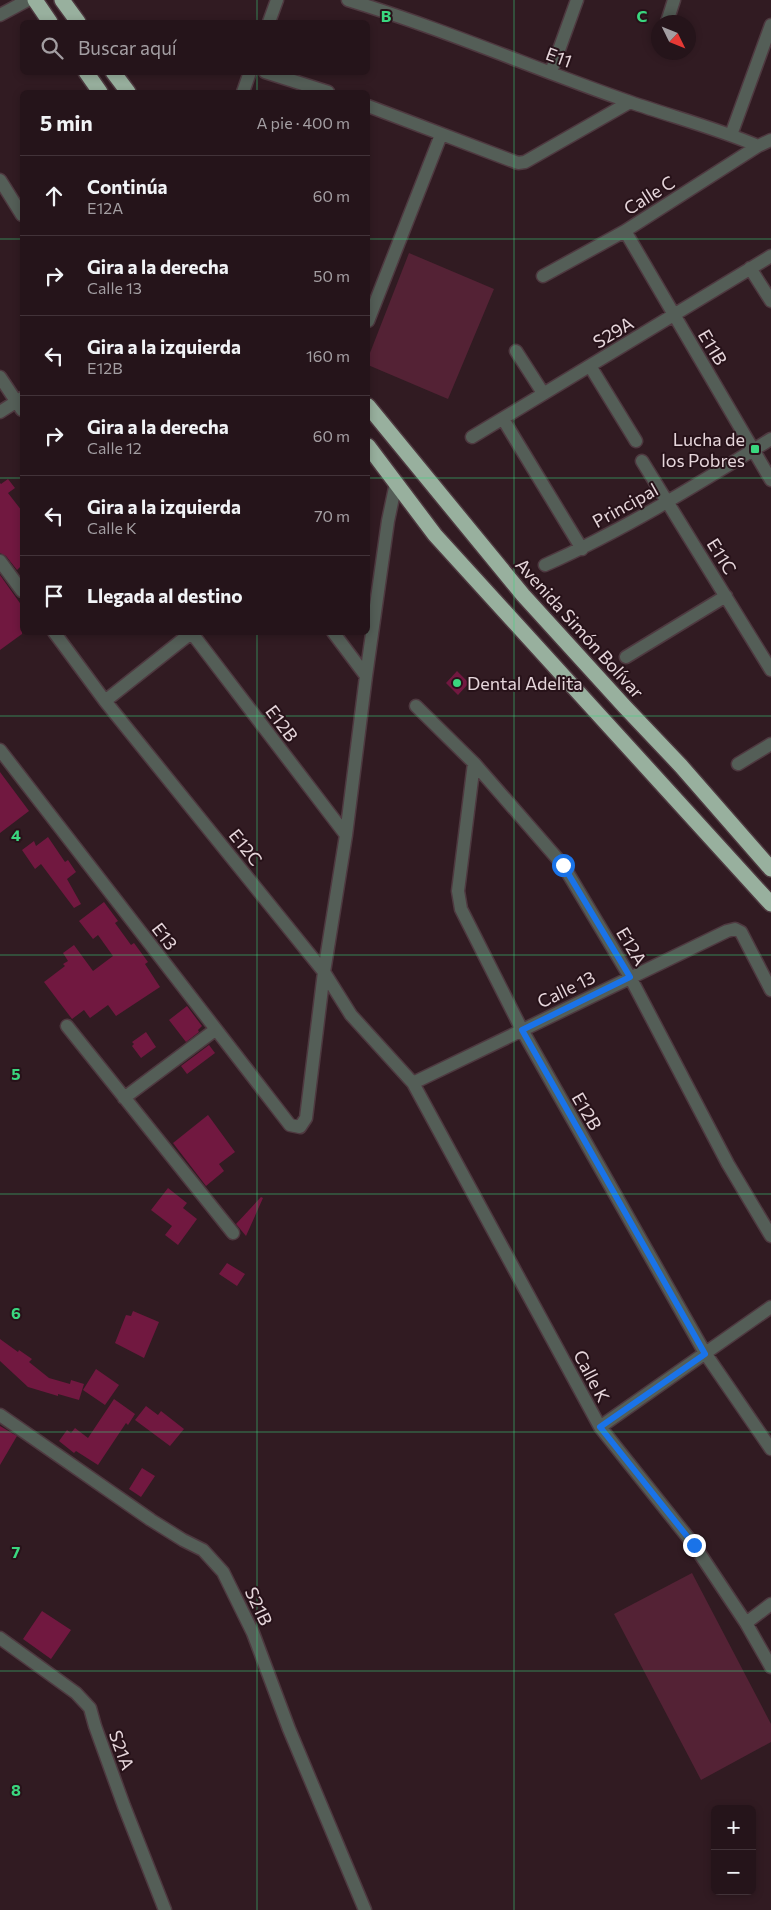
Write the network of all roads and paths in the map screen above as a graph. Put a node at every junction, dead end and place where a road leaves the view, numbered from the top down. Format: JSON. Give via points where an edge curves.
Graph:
{"nodes":[{"id":1,"x":28,"y":0,"type":"edge"},
{"id":2,"x":35,"y":0,"type":"edge"},
{"id":3,"x":62,"y":0,"type":"edge"},
{"id":4,"x":278,"y":0,"type":"edge"},
{"id":5,"x":348,"y":0,"type":"edge"},
{"id":6,"x":577,"y":0,"type":"edge"},
{"id":7,"x":674,"y":0,"type":"edge"},
{"id":8,"x":0,"y":15,"type":"edge"},
{"id":9,"x":669,"y":15,"type":"edge"},
{"id":10,"x":49,"y":20,"type":"edge"},
{"id":11,"x":77,"y":20,"type":"edge"},
{"id":12,"x":270,"y":20,"type":"edge"},
{"id":13,"x":771,"y":25,"type":"edge"},
{"id":14,"x":550,"y":72,"type":"junction"},
{"id":15,"x":88,"y":75,"type":"edge"},
{"id":16,"x":115,"y":75,"type":"edge"},
{"id":17,"x":249,"y":75,"type":"edge"},
{"id":18,"x":274,"y":75,"type":"edge"},
{"id":19,"x":99,"y":90,"type":"edge"},
{"id":20,"x":126,"y":90,"type":"edge"},
{"id":21,"x":244,"y":90,"type":"edge"},
{"id":22,"x":322,"y":90,"type":"edge"},
{"id":23,"x":630,"y":102,"type":"junction"},
{"id":24,"x":370,"y":107,"type":"edge"},
{"id":25,"x":441,"y":135,"type":"junction"},
{"id":26,"x":731,"y":135,"type":"junction"},
{"id":27,"x":771,"y":140,"type":"edge"},
{"id":28,"x":758,"y":146,"type":"junction"},
{"id":29,"x":0,"y":180,"type":"edge"},
{"id":30,"x":20,"y":211,"type":"edge"},
{"id":31,"x":625,"y":231,"type":"junction"},
{"id":32,"x":771,"y":256,"type":"edge"},
{"id":33,"x":750,"y":268,"type":"junction"},
{"id":34,"x":543,"y":276,"type":"dead end"},
{"id":35,"x":771,"y":301,"type":"edge"},
{"id":36,"x":673,"y":315,"type":"junction"},
{"id":37,"x":370,"y":316,"type":"edge"},
{"id":38,"x":516,"y":351,"type":"dead end"},
{"id":39,"x":590,"y":366,"type":"junction"},
{"id":40,"x":0,"y":377,"type":"edge"},
{"id":41,"x":542,"y":393,"type":"junction"},
{"id":42,"x":20,"y":403,"type":"edge"},
{"id":43,"x":370,"y":408,"type":"edge"},
{"id":44,"x":0,"y":412,"type":"edge"},
{"id":45,"x":503,"y":418,"type":"junction"},
{"id":46,"x":472,"y":437,"type":"dead end"},
{"id":47,"x":771,"y":439,"type":"edge"},
{"id":48,"x":636,"y":441,"type":"dead end"},
{"id":49,"x":370,"y":449,"type":"edge"},
{"id":50,"x":754,"y":450,"type":"junction"},
{"id":51,"x":642,"y":461,"type":"dead end"},
{"id":52,"x":771,"y":480,"type":"edge"},
{"id":53,"x":396,"y":482,"type":"junction"},
{"id":54,"x":667,"y":501,"type":"junction"},
{"id":55,"x":582,"y":549,"type":"junction"},
{"id":56,"x":0,"y":561,"type":"edge"},
{"id":57,"x":545,"y":565,"type":"dead end"},
{"id":58,"x":20,"y":588,"type":"edge"},
{"id":59,"x":726,"y":596,"type":"junction"},
{"id":60,"x":56,"y":635,"type":"edge"},
{"id":61,"x":188,"y":635,"type":"edge"},
{"id":62,"x":193,"y":635,"type":"edge"},
{"id":63,"x":335,"y":635,"type":"edge"},
{"id":64,"x":626,"y":657,"type":"dead end"},
{"id":65,"x":771,"y":670,"type":"edge"},
{"id":66,"x":366,"y":676,"type":"junction"},
{"id":67,"x":105,"y":701,"type":"junction"},
{"id":68,"x":416,"y":706,"type":"dead end"},
{"id":69,"x":771,"y":744,"type":"edge"},
{"id":70,"x":0,"y":750,"type":"edge"},
{"id":71,"x":474,"y":763,"type":"junction"},
{"id":72,"x":738,"y":764,"type":"dead end"},
{"id":73,"x":346,"y":835,"type":"junction"},
{"id":74,"x":771,"y":869,"type":"edge"},
{"id":75,"x":770,"y":903,"type":"edge"},
{"id":76,"x":324,"y":972,"type":"junction"},
{"id":77,"x":630,"y":977,"type":"junction"},
{"id":78,"x":771,"y":990,"type":"edge"},
{"id":79,"x":68,"y":1026,"type":"dead end"},
{"id":80,"x":215,"y":1030,"type":"junction"},
{"id":81,"x":522,"y":1030,"type":"junction"},
{"id":82,"x":413,"y":1083,"type":"junction"},
{"id":83,"x":124,"y":1098,"type":"junction"},
{"id":84,"x":233,"y":1233,"type":"dead end"},
{"id":85,"x":771,"y":1236,"type":"edge"},
{"id":86,"x":771,"y":1308,"type":"edge"},
{"id":87,"x":705,"y":1354,"type":"junction"},
{"id":88,"x":0,"y":1415,"type":"edge"},
{"id":89,"x":600,"y":1427,"type":"junction"},
{"id":90,"x":771,"y":1449,"type":"edge"},
{"id":91,"x":771,"y":1604,"type":"edge"},
{"id":92,"x":746,"y":1623,"type":"junction"},
{"id":93,"x":0,"y":1638,"type":"edge"},
{"id":94,"x":771,"y":1667,"type":"edge"},
{"id":95,"x":165,"y":1910,"type":"edge"},
{"id":96,"x":365,"y":1910,"type":"edge"}],
"edges":[{"from":1,"to":8,"type":"street"},
{"from":2,"to":10,"type":"highway"},
{"from":3,"to":11,"type":"highway"},
{"from":4,"to":12,"type":"street"},
{"from":5,"to":14,"type":"street","name":"E11"},
{"from":6,"to":14,"type":"street"},
{"from":7,"to":9,"type":"street"},
{"from":13,"to":26,"type":"street"},
{"from":14,"to":23,"type":"street","name":"E11"},
{"from":15,"to":19,"type":"highway"},
{"from":16,"to":20,"type":"highway"},
{"from":17,"to":21,"type":"street"},
{"from":18,"to":22,"type":"street"},
{"from":23,"to":25,"type":"street","via":[[525,162],[518,163]]},
{"from":23,"to":26,"type":"street","name":"E11"},
{"from":24,"to":25,"type":"street"},
{"from":25,"to":37,"type":"street"},
{"from":26,"to":28,"type":"street","name":"E11"},
{"from":27,"to":28,"type":"street","name":"Calle C"},
{"from":28,"to":31,"type":"street","name":"Calle C"},
{"from":29,"to":30,"type":"street"},
{"from":31,"to":34,"type":"street","name":"Calle C"},
{"from":31,"to":36,"type":"street","name":"E11B"},
{"from":32,"to":33,"type":"street","name":"S29A"},
{"from":33,"to":35,"type":"street"},
{"from":33,"to":36,"type":"street","name":"S29A"},
{"from":36,"to":39,"type":"street","name":"S29A"},
{"from":36,"to":50,"type":"street","name":"E11B"},
{"from":38,"to":41,"type":"street"},
{"from":39,"to":41,"type":"street","name":"S29A"},
{"from":39,"to":48,"type":"street"},
{"from":40,"to":42,"type":"street"},
{"from":41,"to":45,"type":"street","name":"S29A"},
{"from":42,"to":44,"type":"street"},
{"from":43,"to":74,"type":"highway","name":"Avenida Simón Bolívar","via":[[523,595]]},
{"from":45,"to":46,"type":"street","name":"S29A"},
{"from":45,"to":55,"type":"street"},
{"from":47,"to":50,"type":"street","name":"Principal"},
{"from":49,"to":53,"type":"highway"},
{"from":50,"to":52,"type":"street","name":"E11B"},
{"from":50,"to":54,"type":"street","name":"Principal"},
{"from":51,"to":54,"type":"street","name":"E11C"},
{"from":53,"to":66,"type":"street"},
{"from":53,"to":75,"type":"highway","via":[[442,542]]},
{"from":54,"to":55,"type":"street","name":"Principal"},
{"from":54,"to":59,"type":"street","name":"E11C"},
{"from":55,"to":57,"type":"street","name":"Principal"},
{"from":56,"to":58,"type":"street"},
{"from":59,"to":64,"type":"street"},
{"from":59,"to":65,"type":"street","name":"E11C"},
{"from":60,"to":67,"type":"street","name":"E12C"},
{"from":61,"to":67,"type":"street"},
{"from":62,"to":73,"type":"street","name":"E12B"},
{"from":63,"to":66,"type":"street"},
{"from":66,"to":73,"type":"street"},
{"from":67,"to":76,"type":"street","name":"E12C"},
{"from":68,"to":71,"type":"street","name":"E12A"},
{"from":69,"to":72,"type":"street"},
{"from":70,"to":80,"type":"street","name":"E13"},
{"from":71,"to":77,"type":"street","name":"E12A","via":[[563,865]]},
{"from":71,"to":81,"type":"street","name":"E12B","via":[[458,891],[461,909]]},
{"from":73,"to":76,"type":"street"},
{"from":76,"to":80,"type":"street","name":"E13","via":[[306,1118],[300,1127],[290,1125]]},
{"from":76,"to":82,"type":"street","name":"E12C","via":[[351,1014]]},
{"from":77,"to":78,"type":"street","name":"Calle 13","via":[[735,929],[741,932]]},
{"from":77,"to":81,"type":"street","name":"Calle 13"},
{"from":77,"to":85,"type":"street","name":"E12A","via":[[728,1164]]},
{"from":79,"to":83,"type":"street"},
{"from":80,"to":83,"type":"street"},
{"from":81,"to":82,"type":"street","name":"Calle 13"},
{"from":81,"to":87,"type":"street","name":"E12B"},
{"from":82,"to":89,"type":"street","name":"Calle K"},
{"from":83,"to":84,"type":"street"},
{"from":86,"to":87,"type":"street"},
{"from":87,"to":89,"type":"street"},
{"from":87,"to":90,"type":"street","name":"E12B"},
{"from":88,"to":96,"type":"street","name":"S21B","via":[[151,1520],[203,1550],[223,1572],[253,1633],[289,1729]]},
{"from":89,"to":92,"type":"street","name":"Calle K","via":[[694,1545]]},
{"from":91,"to":92,"type":"street"},
{"from":92,"to":94,"type":"street","name":"Calle K"},
{"from":93,"to":95,"type":"street","name":"S21A","via":[[76,1693],[90,1708]]}]}
